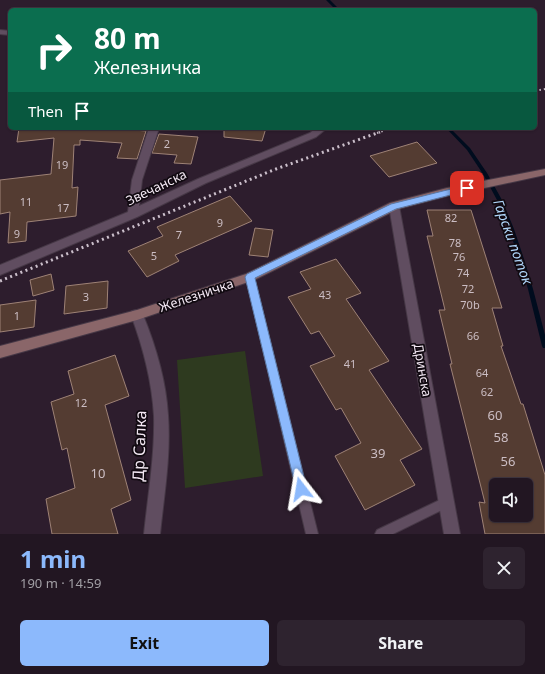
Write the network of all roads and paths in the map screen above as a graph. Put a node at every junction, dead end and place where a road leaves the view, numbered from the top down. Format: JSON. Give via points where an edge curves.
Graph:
{"nodes":[{"id":1,"x":153,"y":130,"type":"edge"},
{"id":2,"x":319,"y":130,"type":"edge"},
{"id":3,"x":545,"y":172,"type":"edge"},
{"id":4,"x":394,"y":206,"type":"junction"},
{"id":5,"x":133,"y":214,"type":"junction"},
{"id":6,"x":0,"y":270,"type":"edge"},
{"id":7,"x":250,"y":277,"type":"junction"},
{"id":8,"x":137,"y":315,"type":"junction"},
{"id":9,"x":0,"y":352,"type":"edge"},
{"id":10,"x":446,"y":502,"type":"junction"},
{"id":11,"x":152,"y":534,"type":"edge"},
{"id":12,"x":312,"y":534,"type":"edge"},
{"id":13,"x":381,"y":534,"type":"edge"},
{"id":14,"x":452,"y":534,"type":"edge"}],
"edges":[{"from":1,"to":5,"type":"street","via":[[137,180]]},
{"from":2,"to":5,"type":"street","name":"Звечанска"},
{"from":3,"to":4,"type":"street","name":"Железничка"},
{"from":4,"to":7,"type":"street","name":"Железничка"},
{"from":4,"to":10,"type":"street","name":"Дринска"},
{"from":5,"to":6,"type":"street","name":"Звечанска"},
{"from":7,"to":8,"type":"street","name":"Железничка"},
{"from":7,"to":12,"type":"lane"},
{"from":8,"to":9,"type":"street","name":"Железничка"},
{"from":8,"to":11,"type":"street","name":"Др Салка","via":[[156,380],[161,430]]},
{"from":10,"to":13,"type":"lane"},
{"from":10,"to":14,"type":"street","name":"Дринска"}]}
